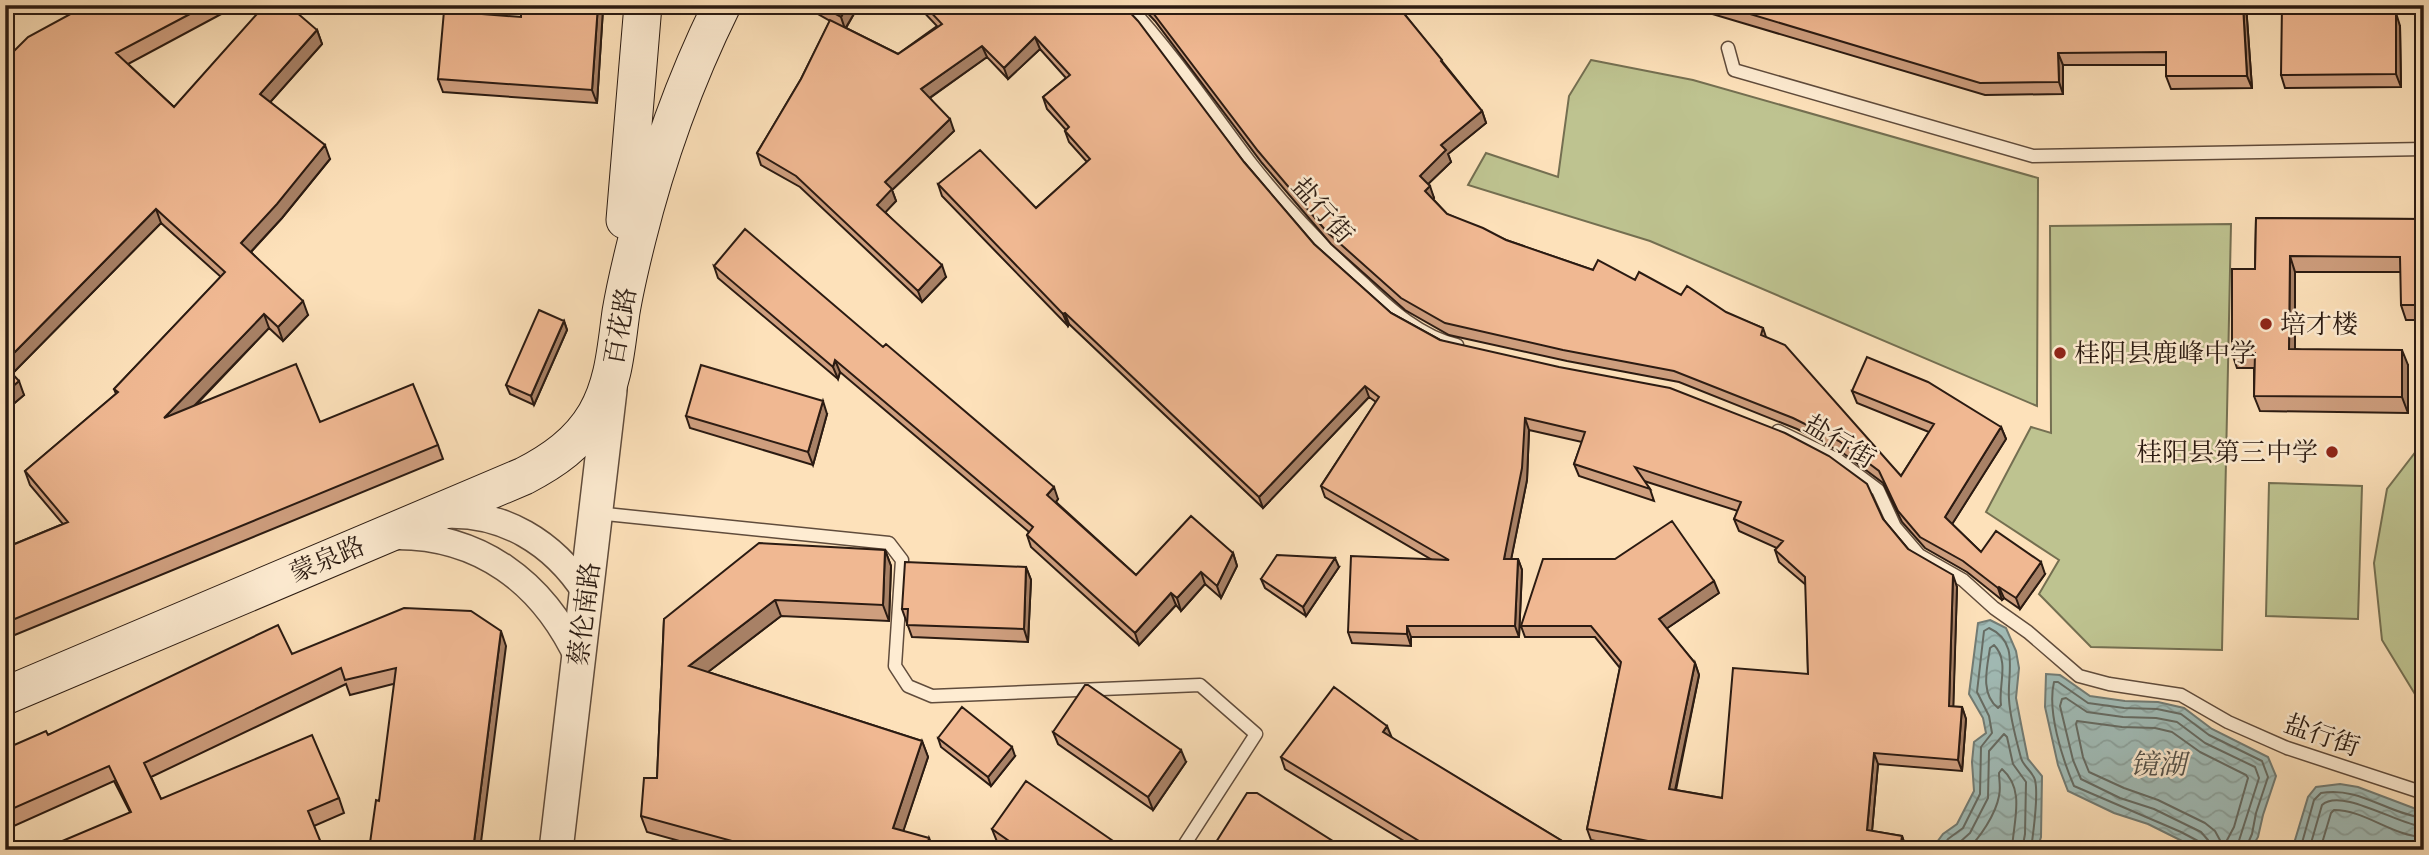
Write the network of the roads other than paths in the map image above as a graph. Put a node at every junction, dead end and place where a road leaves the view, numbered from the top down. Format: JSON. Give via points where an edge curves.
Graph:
{"nodes":[{"id":1,"x":643,"y":5,"type":"edge"},
{"id":2,"x":722,"y":5,"type":"edge"},
{"id":3,"x":1128,"y":5,"type":"edge"},
{"id":4,"x":1728,"y":48,"type":"dead end"},
{"id":5,"x":2424,"y":149,"type":"edge"},
{"id":6,"x":1473,"y":349,"type":"edge"},
{"id":7,"x":612,"y":378,"type":"junction"},
{"id":8,"x":1768,"y":427,"type":"edge"},
{"id":9,"x":596,"y":513,"type":"junction"},
{"id":10,"x":429,"y":516,"type":"junction"},
{"id":11,"x":383,"y":536,"type":"junction"},
{"id":12,"x":586,"y":593,"type":"junction"},
{"id":13,"x":579,"y":660,"type":"junction"},
{"id":14,"x":5,"y":696,"type":"edge"},
{"id":15,"x":2424,"y":793,"type":"edge"},
{"id":16,"x":556,"y":850,"type":"edge"},
{"id":17,"x":1181,"y":850,"type":"edge"}],
"edges":[{"from":1,"to":7,"type":"main road","name":"百花路"},
{"from":2,"to":7,"type":"main road","name":"百花路","via":[[676,109],[654,174],[636,241]]},
{"from":3,"to":6,"type":"lane","name":"盐行街","via":[[1325,250],[1400,317],[1446,343]]},
{"from":4,"to":5,"type":"lane","via":[[1734,70],[2033,156]]},
{"from":7,"to":9,"type":"street","name":"蔡伦南路"},
{"from":7,"to":10,"type":"main road","name":"蒙泉路","via":[[595,416],[566,450],[524,476]]},
{"from":8,"to":15,"type":"lane","name":"盐行街","via":[[1838,460],[1878,490],[1895,527],[1919,555],[1963,580],[2079,676],[2181,695],[2287,748]]},
{"from":9,"to":12,"type":"street","name":"蔡伦南路"},
{"from":9,"to":17,"type":"lane","via":[[889,543],[902,560],[894,666],[908,686],[932,696],[1200,685],[1256,734]]},
{"from":10,"to":11,"type":"main road","name":"蒙泉路"},
{"from":10,"to":12,"type":"street","via":[[475,516],[521,531],[558,557]]},
{"from":11,"to":13,"type":"street","via":[[431,538],[478,552],[499,564],[539,596]]},
{"from":11,"to":14,"type":"main road","name":"蒙泉路"},
{"from":12,"to":13,"type":"street","name":"蔡伦南路"},
{"from":13,"to":16,"type":"street","name":"蔡伦南路"}]}
